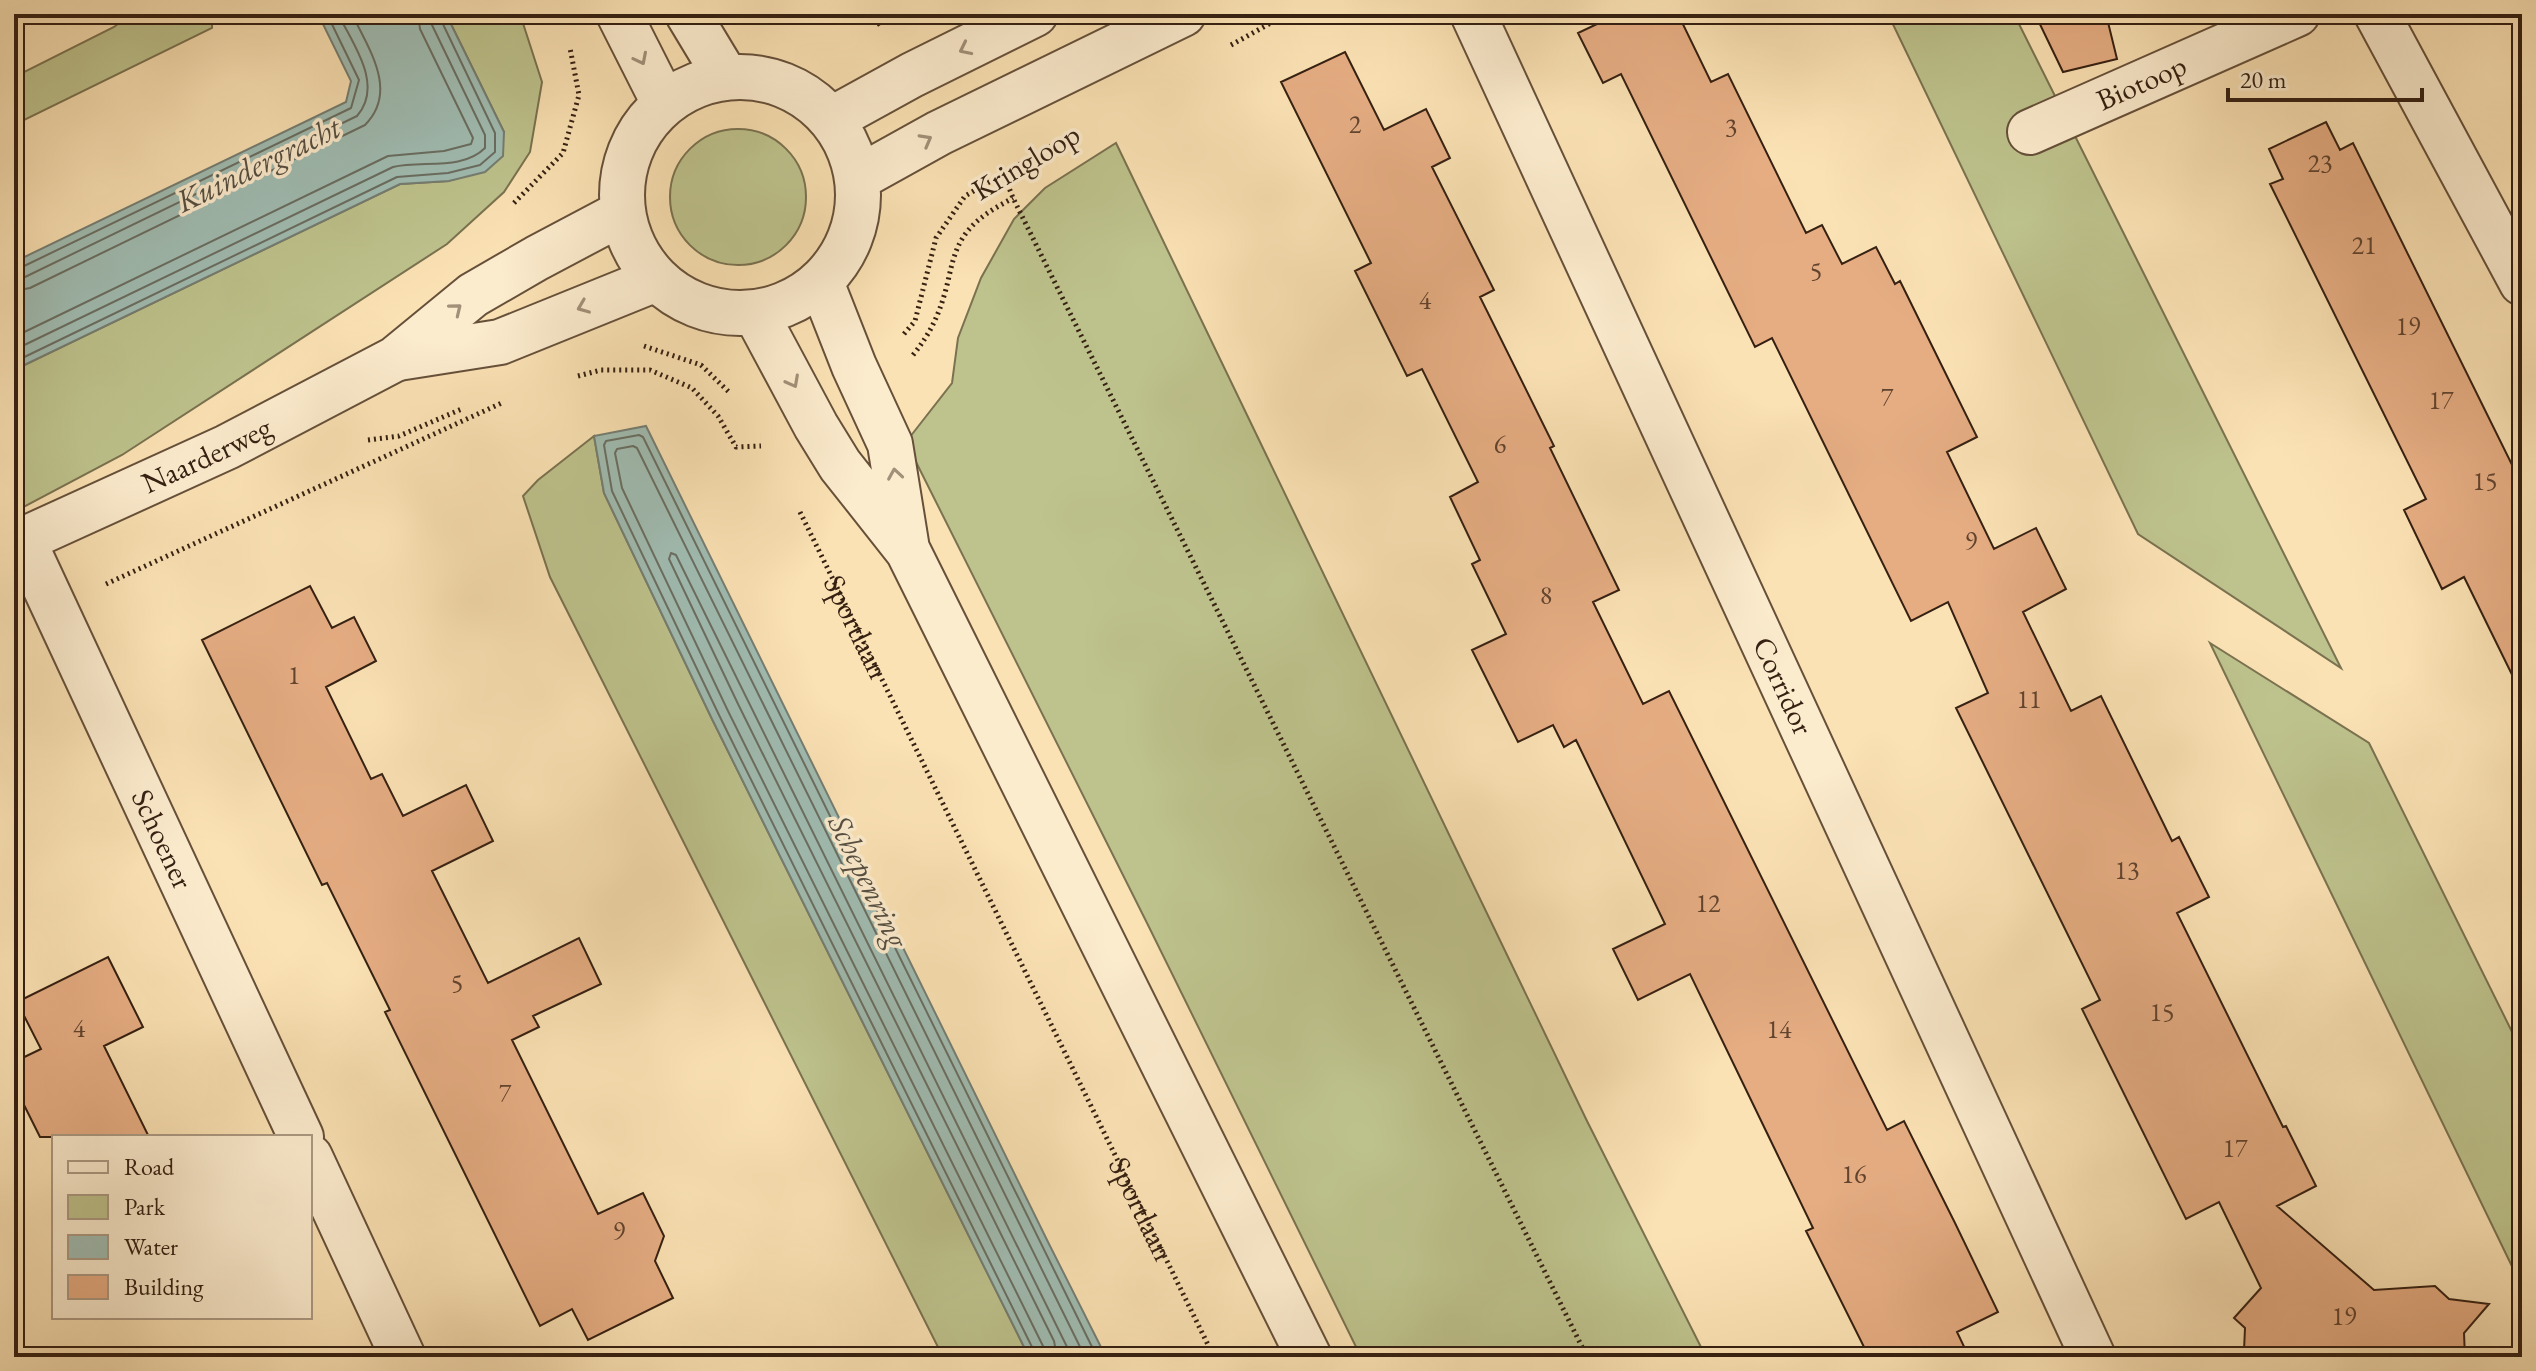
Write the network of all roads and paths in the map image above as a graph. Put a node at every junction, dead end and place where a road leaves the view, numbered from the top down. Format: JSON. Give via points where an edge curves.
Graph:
{"nodes":[{"id":1,"x":619,"y":14,"type":"edge"},
{"id":2,"x":688,"y":14,"type":"edge"},
{"id":3,"x":888,"y":14,"type":"edge"},
{"id":4,"x":1035,"y":14,"type":"edge"},
{"id":5,"x":1183,"y":14,"type":"edge"},
{"id":6,"x":1287,"y":14,"type":"edge"},
{"id":7,"x":1473,"y":14,"type":"edge"},
{"id":8,"x":2297,"y":14,"type":"edge"},
{"id":9,"x":2377,"y":14,"type":"edge"},
{"id":10,"x":876,"y":18,"type":"dead end"},
{"id":11,"x":568,"y":38,"type":"dead end"},
{"id":12,"x":1220,"y":52,"type":"dead end"},
{"id":13,"x":726,"y":77,"type":"junction"},
{"id":14,"x":664,"y":103,"type":"junction"},
{"id":15,"x":973,"y":116,"type":"junction"},
{"id":16,"x":832,"y":119,"type":"junction"},
{"id":17,"x":2030,"y":132,"type":"dead end"},
{"id":18,"x":1058,"y":142,"type":"dead end"},
{"id":19,"x":1004,"y":172,"type":"junction"},
{"id":20,"x":858,"y":178,"type":"junction"},
{"id":21,"x":1013,"y":198,"type":"junction"},
{"id":22,"x":622,"y":213,"type":"junction"},
{"id":23,"x":537,"y":258,"type":"junction"},
{"id":24,"x":656,"y":279,"type":"junction"},
{"id":25,"x":821,"y":282,"type":"junction"},
{"id":26,"x":2522,"y":283,"type":"edge"},
{"id":27,"x":756,"y":314,"type":"junction"},
{"id":28,"x":630,"y":348,"type":"dead end"},
{"id":29,"x":395,"y":359,"type":"junction"},
{"id":30,"x":572,"y":377,"type":"dead end"},
{"id":31,"x":862,"y":385,"type":"junction"},
{"id":32,"x":799,"y":392,"type":"junction"},
{"id":33,"x":514,"y":397,"type":"dead end"},
{"id":34,"x":751,"y":414,"type":"junction"},
{"id":35,"x":796,"y":503,"type":"dead end"},
{"id":36,"x":18,"y":542,"type":"edge"},
{"id":37,"x":908,"y":551,"type":"junction"},
{"id":38,"x":54,"y":608,"type":"junction"},
{"id":39,"x":300,"y":1135,"type":"edge"},
{"id":40,"x":312,"y":1161,"type":"edge"},
{"id":41,"x":403,"y":1357,"type":"edge"},
{"id":42,"x":1214,"y":1357,"type":"edge"},
{"id":43,"x":1309,"y":1357,"type":"edge"},
{"id":44,"x":1587,"y":1357,"type":"edge"},
{"id":45,"x":2093,"y":1357,"type":"edge"}],
"edges":[{"from":1,"to":14,"type":"street","one_way":true},
{"from":2,"to":13,"type":"street"},
{"from":3,"to":10,"type":"path"},
{"from":4,"to":16,"type":"street","one_way":true},
{"from":5,"to":15,"type":"street","name":"Kringloop"},
{"from":6,"to":12,"type":"path"},
{"from":7,"to":45,"type":"street","name":"Corridor"},
{"from":8,"to":17,"type":"street","name":"Biotoop"},
{"from":9,"to":26,"type":"street"},
{"from":11,"to":23,"type":"path","via":[[579,95],[563,153],[512,205]]},
{"from":13,"to":14,"type":"street","via":[[694,86]]},
{"from":13,"to":16,"type":"street","via":[[765,79],[802,93]]},
{"from":14,"to":22,"type":"street","via":[[638,134],[623,172]]},
{"from":15,"to":19,"type":"path"},
{"from":20,"to":15,"type":"street","name":"Kringloop","one_way":true},
{"from":16,"to":20,"type":"street","via":[[849,147]]},
{"from":18,"to":19,"type":"path","name":"Kringloop"},
{"from":19,"to":21,"type":"path"},
{"from":19,"to":31,"type":"path","name":"Kringloop","via":[[965,196],[936,238],[915,321]]},
{"from":20,"to":25,"type":"street","via":[[857,215],[845,253]]},
{"from":21,"to":31,"type":"path","via":[[983,215],[964,235],[931,333],[904,367],[901,390]]},
{"from":21,"to":44,"type":"path"},
{"from":22,"to":23,"type":"street","name":"Naarderweg"},
{"from":22,"to":24,"type":"street","via":[[633,248]]},
{"from":29,"to":23,"type":"street","name":"Naarderweg","one_way":true,"via":[[473,295]]},
{"from":24,"to":27,"type":"street","via":[[684,301],[719,312]]},
{"from":24,"to":29,"type":"street","name":"Naarderweg","one_way":true,"via":[[500,342]]},
{"from":25,"to":27,"type":"street","via":[[791,303]]},
{"from":25,"to":31,"type":"street"},
{"from":27,"to":32,"type":"street","one_way":true},
{"from":28,"to":34,"type":"path","via":[[645,345],[701,365]]},
{"from":29,"to":36,"type":"street","name":"Naarderweg","via":[[227,447]]},
{"from":30,"to":34,"type":"path","via":[[601,370],[650,370],[692,388],[718,416],[736,447],[768,446]]},
{"from":37,"to":31,"type":"street","one_way":true,"via":[[890,444]]},
{"from":32,"to":34,"type":"path"},
{"from":32,"to":37,"type":"street","via":[[840,465]]},
{"from":33,"to":38,"type":"path"},
{"from":35,"to":42,"type":"path","name":"Sportlaan"},
{"from":36,"to":38,"type":"street","name":"Schoener"},
{"from":37,"to":43,"type":"street"},
{"from":38,"to":39,"type":"street","name":"Schoener"},
{"from":40,"to":41,"type":"street"}]}
